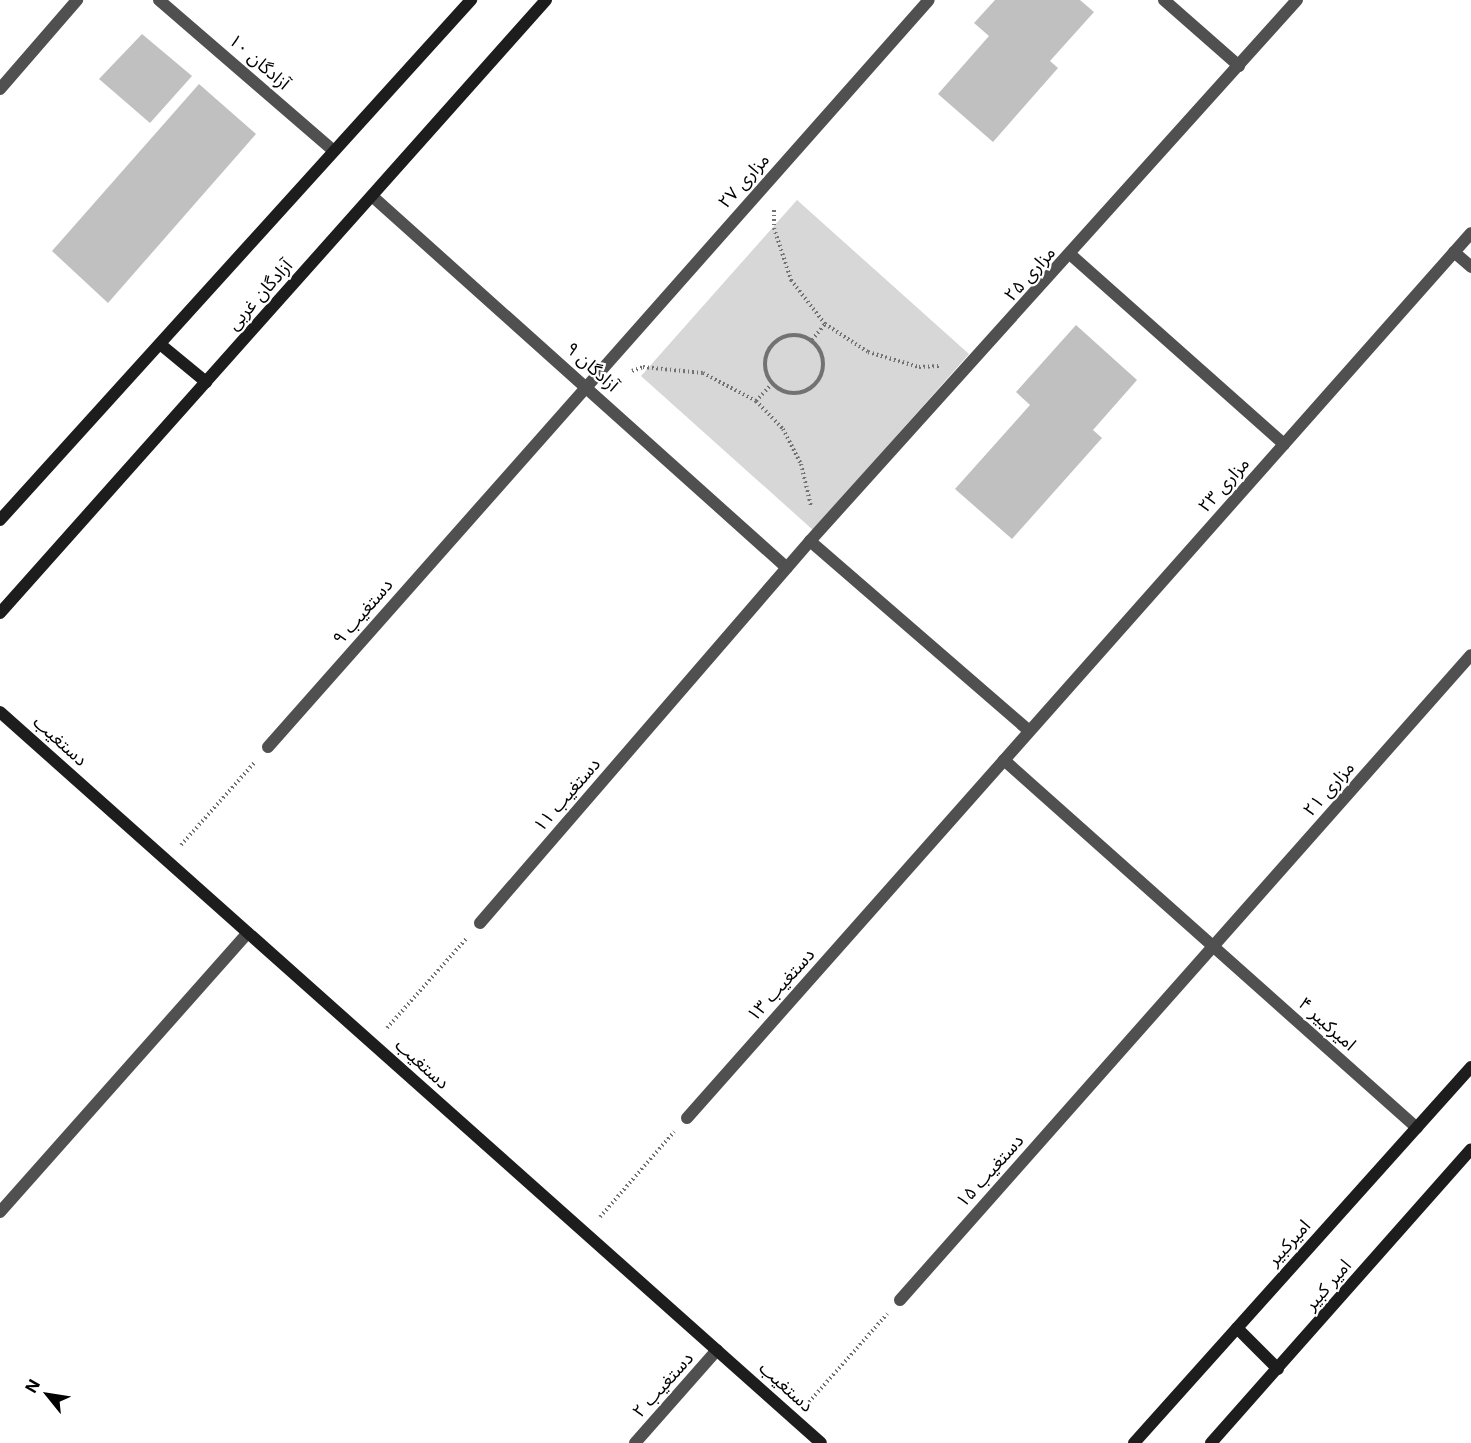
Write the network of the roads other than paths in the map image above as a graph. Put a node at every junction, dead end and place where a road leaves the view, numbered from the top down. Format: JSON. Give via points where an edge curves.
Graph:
{"nodes":[{"id":1,"x":77,"y":0,"type":"edge"},
{"id":2,"x":159,"y":0,"type":"edge"},
{"id":3,"x":471,"y":0,"type":"edge"},
{"id":4,"x":546,"y":0,"type":"edge"},
{"id":5,"x":929,"y":0,"type":"edge"},
{"id":6,"x":1164,"y":0,"type":"edge"},
{"id":7,"x":1297,"y":0,"type":"edge"},
{"id":8,"x":1239,"y":66,"type":"junction"},
{"id":9,"x":0,"y":89,"type":"edge"},
{"id":10,"x":334,"y":151,"type":"junction"},
{"id":11,"x":372,"y":196,"type":"junction"},
{"id":12,"x":1471,"y":233,"type":"edge"},
{"id":13,"x":1454,"y":252,"type":"junction"},
{"id":14,"x":1071,"y":255,"type":"junction"},
{"id":15,"x":1471,"y":267,"type":"edge"},
{"id":16,"x":160,"y":344,"type":"junction"},
{"id":17,"x":206,"y":382,"type":"junction"},
{"id":18,"x":586,"y":385,"type":"junction"},
{"id":19,"x":1284,"y":444,"type":"junction"},
{"id":20,"x":0,"y":520,"type":"edge"},
{"id":21,"x":810,"y":541,"type":"junction"},
{"id":22,"x":787,"y":568,"type":"junction"},
{"id":23,"x":0,"y":613,"type":"edge"},
{"id":24,"x":1471,"y":655,"type":"edge"},
{"id":25,"x":0,"y":712,"type":"edge"},
{"id":26,"x":1029,"y":731,"type":"junction"},
{"id":27,"x":268,"y":747,"type":"road end"},
{"id":28,"x":1004,"y":760,"type":"junction"},
{"id":29,"x":480,"y":923,"type":"road end"},
{"id":30,"x":248,"y":933,"type":"junction"},
{"id":31,"x":1213,"y":946,"type":"junction"},
{"id":32,"x":1471,"y":1067,"type":"edge"},
{"id":33,"x":687,"y":1118,"type":"road end"},
{"id":34,"x":1417,"y":1128,"type":"junction"},
{"id":35,"x":1471,"y":1149,"type":"edge"},
{"id":36,"x":0,"y":1212,"type":"edge"},
{"id":37,"x":900,"y":1300,"type":"road end"},
{"id":38,"x":1237,"y":1328,"type":"junction"},
{"id":39,"x":717,"y":1350,"type":"junction"},
{"id":40,"x":1278,"y":1369,"type":"junction"},
{"id":41,"x":635,"y":1443,"type":"edge"},
{"id":42,"x":821,"y":1443,"type":"edge"},
{"id":43,"x":1134,"y":1443,"type":"edge"},
{"id":44,"x":1211,"y":1443,"type":"edge"}],
"edges":[{"from":1,"to":9,"type":"street"},
{"from":2,"to":10,"type":"street","name":"آزادگان ۱۰"},
{"from":3,"to":10,"type":"street"},
{"from":4,"to":11,"type":"street","name":"آزادگان غربی"},
{"from":5,"to":18,"type":"street","name":"مزاری ۲۷"},
{"from":6,"to":8,"type":"street"},
{"from":7,"to":8,"type":"street","name":"مزاری ۲۵"},
{"from":8,"to":14,"type":"street","name":"مزاری ۲۵"},
{"from":10,"to":16,"type":"street"},
{"from":11,"to":17,"type":"street","name":"آزادگان غربی"},
{"from":11,"to":18,"type":"street","name":"آزادگان ۹"},
{"from":12,"to":13,"type":"street","name":"مزاری ۲۳"},
{"from":13,"to":15,"type":"street"},
{"from":13,"to":19,"type":"street","name":"مزاری ۲۳"},
{"from":14,"to":19,"type":"street"},
{"from":14,"to":21,"type":"street","name":"مزاری ۲۵"},
{"from":16,"to":17,"type":"street"},
{"from":16,"to":20,"type":"street"},
{"from":17,"to":23,"type":"street","name":"آزادگان غربی"},
{"from":18,"to":22,"type":"street","name":"آزادگان ۹"},
{"from":18,"to":27,"type":"street","name":"دستغیب ۹"},
{"from":19,"to":26,"type":"street","name":"مزاری ۲۳"},
{"from":21,"to":22,"type":"street","name":"مزاری ۲۵"},
{"from":21,"to":26,"type":"street"},
{"from":22,"to":29,"type":"street","name":"دستغیب ۱۱"},
{"from":24,"to":31,"type":"street","name":"مزاری ۲۱"},
{"from":25,"to":30,"type":"street","name":"دستغیب"},
{"from":26,"to":28,"type":"street","name":"مزاری ۲۳"},
{"from":28,"to":31,"type":"street","name":"امیرکبیر ۴"},
{"from":28,"to":33,"type":"street","name":"دستغیب ۱۳"},
{"from":30,"to":36,"type":"street"},
{"from":30,"to":39,"type":"street","name":"دستغیب"},
{"from":31,"to":34,"type":"street","name":"امیرکبیر ۴"},
{"from":31,"to":37,"type":"street","name":"دستغیب ۱۵"},
{"from":32,"to":34,"type":"street","name":"امیرکبیر"},
{"from":34,"to":38,"type":"street","name":"امیرکبیر"},
{"from":35,"to":40,"type":"street","name":"امیر کبیر"},
{"from":38,"to":40,"type":"street"},
{"from":38,"to":43,"type":"street","name":"امیرکبیر"},
{"from":39,"to":41,"type":"street","name":"دستغیب ۲"},
{"from":39,"to":42,"type":"street","name":"دستغیب"},
{"from":40,"to":44,"type":"street","name":"امیر کبیر"}]}
